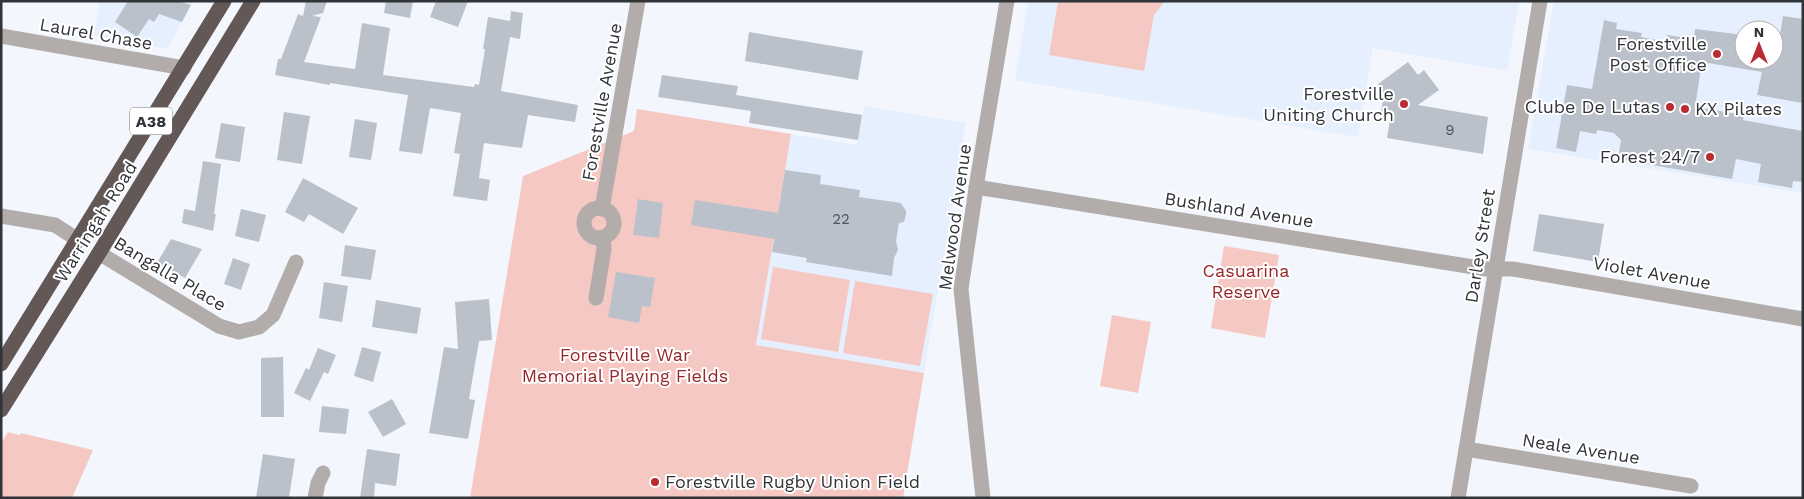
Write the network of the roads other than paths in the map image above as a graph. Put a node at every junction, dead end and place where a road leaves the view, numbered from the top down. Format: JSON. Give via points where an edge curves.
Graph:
{"nodes":[{"id":1,"x":224,"y":1,"type":"edge"},
{"id":2,"x":253,"y":1,"type":"edge"},
{"id":3,"x":638,"y":1,"type":"edge"},
{"id":4,"x":1007,"y":1,"type":"edge"},
{"id":5,"x":1540,"y":1,"type":"edge"},
{"id":6,"x":1,"y":36,"type":"edge"},
{"id":7,"x":184,"y":68,"type":"junction"},
{"id":8,"x":976,"y":188,"type":"junction"},
{"id":9,"x":602,"y":209,"type":"junction"},
{"id":10,"x":1,"y":216,"type":"edge"},
{"id":11,"x":603,"y":237,"type":"junction"},
{"id":12,"x":78,"y":240,"type":"junction"},
{"id":13,"x":99,"y":253,"type":"junction"},
{"id":14,"x":296,"y":262,"type":"dead end"},
{"id":15,"x":1495,"y":269,"type":"junction"},
{"id":16,"x":596,"y":298,"type":"dead end"},
{"id":17,"x":1803,"y":318,"type":"edge"},
{"id":18,"x":1,"y":364,"type":"edge"},
{"id":19,"x":1,"y":410,"type":"edge"},
{"id":20,"x":1466,"y":448,"type":"junction"},
{"id":21,"x":323,"y":473,"type":"dead end"},
{"id":22,"x":1691,"y":486,"type":"dead end"},
{"id":23,"x":315,"y":498,"type":"edge"},
{"id":24,"x":983,"y":498,"type":"edge"},
{"id":25,"x":1458,"y":498,"type":"edge"}],
"edges":[{"from":1,"to":7,"type":"highway","name":"Warringah Road","number":"A38"},
{"from":2,"to":13,"type":"highway","name":"Warringah Road","number":"A38"},
{"from":3,"to":9,"type":"street","name":"Forestville Avenue"},
{"from":4,"to":8,"type":"street","name":"Melwood Avenue"},
{"from":5,"to":15,"type":"street","name":"Darley Street"},
{"from":6,"to":7,"type":"street","name":"Laurel Chase"},
{"from":7,"to":12,"type":"highway","name":"Warringah Road","number":"A38"},
{"from":8,"to":15,"type":"street","name":"Bushland Avenue"},
{"from":8,"to":24,"type":"street","name":"Melwood Avenue","via":[[961,289]]},
{"from":9,"to":11,"type":"street","name":"Forestville Avenue","via":[[610,214],[614,223],[611,232]]},
{"from":9,"to":11,"type":"street","name":"Forestville Avenue","via":[[588,212],[584,226],[593,237]]},
{"from":10,"to":12,"type":"street","via":[[55,225]]},
{"from":11,"to":16,"type":"street","name":"Forestville Avenue"},
{"from":12,"to":13,"type":"highway","name":"Bangalla Place"},
{"from":12,"to":18,"type":"highway","name":"Warringah Road","number":"A38"},
{"from":13,"to":14,"type":"street","name":"Bangalla Place","via":[[219,326],[239,332],[260,327],[273,315]]},
{"from":13,"to":19,"type":"highway","name":"Warringah Road","number":"A38"},
{"from":15,"to":17,"type":"street","name":"Violet Avenue","via":[[1513,269]]},
{"from":15,"to":20,"type":"street","name":"Darley Street"},
{"from":20,"to":22,"type":"street","name":"Neale Avenue"},
{"from":20,"to":25,"type":"street","name":"Darley Street"},
{"from":21,"to":23,"type":"street"}]}
